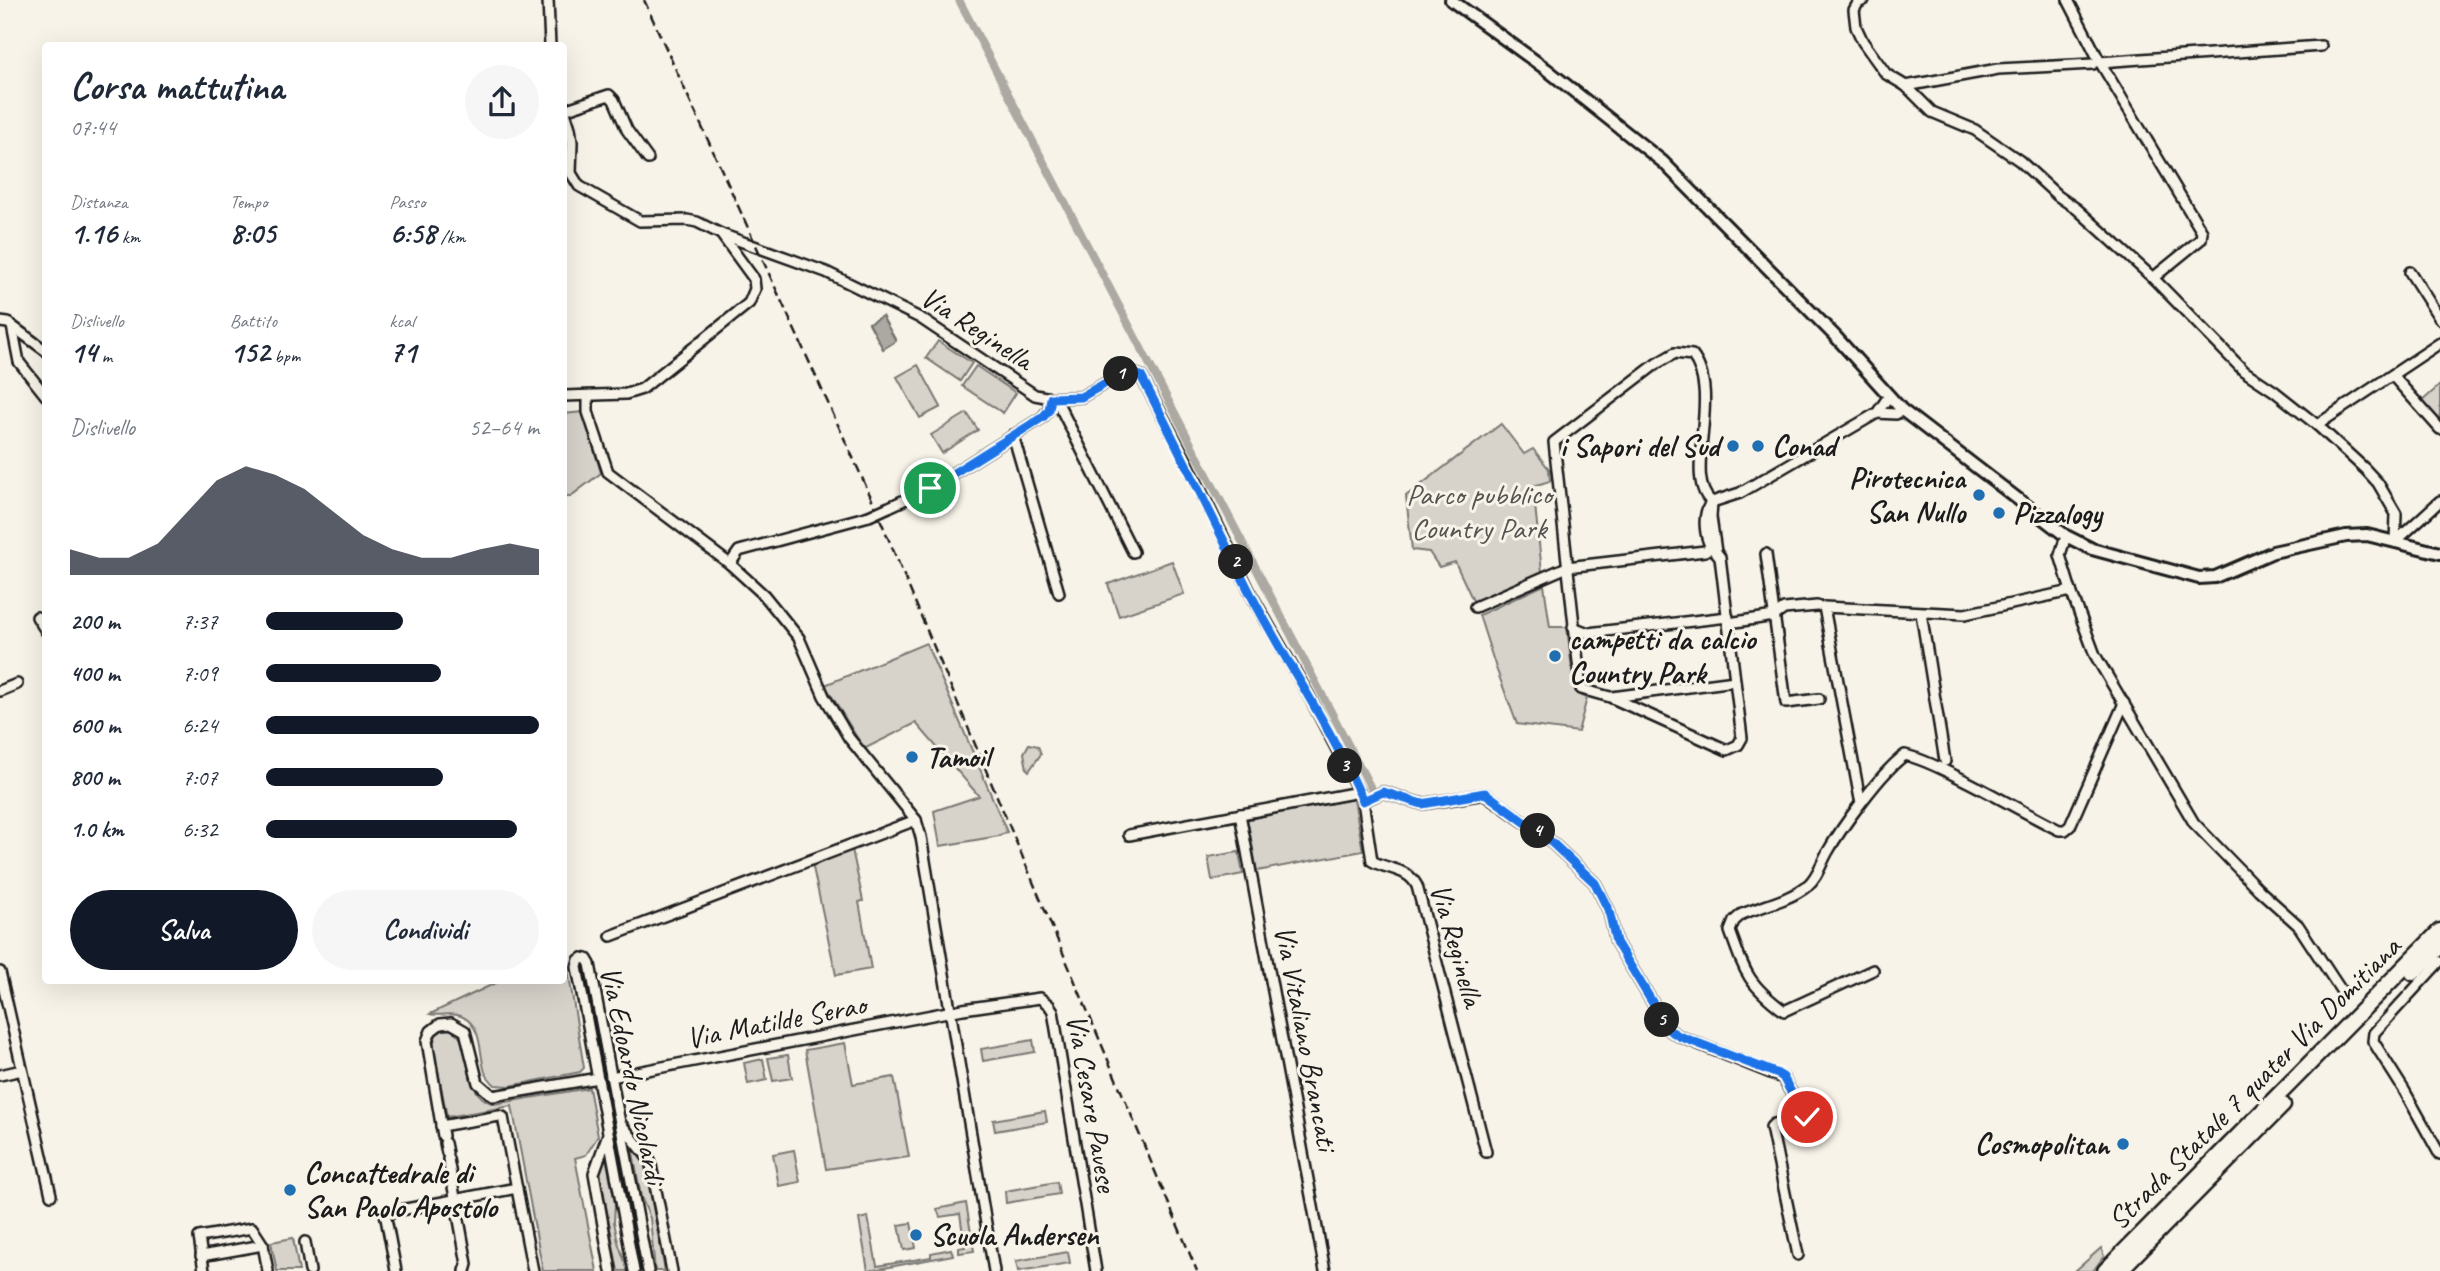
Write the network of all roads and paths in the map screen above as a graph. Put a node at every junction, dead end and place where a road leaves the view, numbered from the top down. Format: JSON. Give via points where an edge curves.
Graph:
{"nodes":[{"id":1,"x":548,"y":0,"type":"edge"},
{"id":2,"x":1451,"y":0,"type":"edge"},
{"id":3,"x":1864,"y":0,"type":"edge"},
{"id":4,"x":2068,"y":0,"type":"edge"},
{"id":5,"x":550,"y":42,"type":"edge"},
{"id":6,"x":2321,"y":46,"type":"dead end"},
{"id":7,"x":2097,"y":63,"type":"junction"},
{"id":8,"x":1906,"y":86,"type":"junction"},
{"id":9,"x":567,"y":108,"type":"edge"},
{"id":10,"x":567,"y":118,"type":"edge"},
{"id":11,"x":648,"y":159,"type":"dead end"},
{"id":12,"x":721,"y":234,"type":"junction"},
{"id":13,"x":2410,"y":272,"type":"dead end"},
{"id":14,"x":2153,"y":278,"type":"junction"},
{"id":15,"x":2440,"y":319,"type":"edge"},
{"id":16,"x":0,"y":321,"type":"edge"},
{"id":17,"x":12,"y":327,"type":"junction"},
{"id":18,"x":2440,"y":343,"type":"edge"},
{"id":19,"x":42,"y":348,"type":"edge"},
{"id":20,"x":2393,"y":376,"type":"junction"},
{"id":21,"x":42,"y":391,"type":"edge"},
{"id":22,"x":567,"y":396,"type":"edge"},
{"id":23,"x":587,"y":396,"type":"junction"},
{"id":24,"x":1889,"y":396,"type":"junction"},
{"id":25,"x":1051,"y":398,"type":"junction"},
{"id":26,"x":1902,"y":410,"type":"junction"},
{"id":27,"x":1877,"y":413,"type":"junction"},
{"id":28,"x":2317,"y":425,"type":"junction"},
{"id":29,"x":2440,"y":429,"type":"edge"},
{"id":30,"x":1013,"y":435,"type":"junction"},
{"id":31,"x":2440,"y":501,"type":"edge"},
{"id":32,"x":1712,"y":502,"type":"junction"},
{"id":33,"x":2066,"y":536,"type":"junction"},
{"id":34,"x":2395,"y":542,"type":"junction"},
{"id":35,"x":1714,"y":550,"type":"junction"},
{"id":36,"x":1133,"y":552,"type":"dead end"},
{"id":37,"x":2440,"y":553,"type":"edge"},
{"id":38,"x":1766,"y":554,"type":"dead end"},
{"id":39,"x":730,"y":564,"type":"junction"},
{"id":40,"x":1567,"y":567,"type":"junction"},
{"id":41,"x":2071,"y":591,"type":"junction"},
{"id":42,"x":1059,"y":593,"type":"dead end"},
{"id":43,"x":1817,"y":606,"type":"dead end"},
{"id":44,"x":1475,"y":607,"type":"dead end"},
{"id":45,"x":1921,"y":613,"type":"junction"},
{"id":46,"x":1774,"y":616,"type":"junction"},
{"id":47,"x":37,"y":617,"type":"dead end"},
{"id":48,"x":1728,"y":620,"type":"junction"},
{"id":49,"x":42,"y":625,"type":"edge"},
{"id":50,"x":1573,"y":627,"type":"junction"},
{"id":51,"x":1735,"y":681,"type":"junction"},
{"id":52,"x":17,"y":684,"type":"dead end"},
{"id":53,"x":0,"y":691,"type":"edge"},
{"id":54,"x":1610,"y":697,"type":"junction"},
{"id":55,"x":1819,"y":699,"type":"dead end"},
{"id":56,"x":2124,"y":703,"type":"junction"},
{"id":57,"x":1945,"y":761,"type":"dead end"},
{"id":58,"x":1364,"y":797,"type":"junction"},
{"id":59,"x":1860,"y":799,"type":"dead end"},
{"id":60,"x":1240,"y":814,"type":"junction"},
{"id":61,"x":916,"y":820,"type":"junction"},
{"id":62,"x":1129,"y":835,"type":"dead end"},
{"id":63,"x":2440,"y":931,"type":"edge"},
{"id":64,"x":611,"y":936,"type":"dead end"},
{"id":65,"x":2440,"y":946,"type":"edge"},
{"id":66,"x":2440,"y":961,"type":"edge"},
{"id":67,"x":1873,"y":970,"type":"dead end"},
{"id":68,"x":0,"y":972,"type":"edge"},
{"id":69,"x":2342,"y":992,"type":"dead end"},
{"id":70,"x":950,"y":1013,"type":"junction"},
{"id":71,"x":22,"y":1070,"type":"junction"},
{"id":72,"x":0,"y":1075,"type":"edge"},
{"id":73,"x":611,"y":1077,"type":"junction"},
{"id":74,"x":598,"y":1078,"type":"junction"},
{"id":75,"x":620,"y":1123,"type":"junction"},
{"id":76,"x":608,"y":1134,"type":"junction"},
{"id":77,"x":445,"y":1143,"type":"junction"},
{"id":78,"x":1486,"y":1152,"type":"dead end"},
{"id":79,"x":2440,"y":1155,"type":"edge"},
{"id":80,"x":517,"y":1188,"type":"junction"},
{"id":81,"x":51,"y":1195,"type":"dead end"},
{"id":82,"x":455,"y":1199,"type":"junction"},
{"id":83,"x":305,"y":1242,"type":"dead end"},
{"id":84,"x":263,"y":1245,"type":"junction"},
{"id":85,"x":1798,"y":1255,"type":"dead end"},
{"id":86,"x":201,"y":1256,"type":"junction"},
{"id":87,"x":204,"y":1271,"type":"edge"},
{"id":88,"x":268,"y":1271,"type":"edge"},
{"id":89,"x":310,"y":1271,"type":"edge"},
{"id":90,"x":397,"y":1271,"type":"edge"},
{"id":91,"x":465,"y":1271,"type":"edge"},
{"id":92,"x":533,"y":1271,"type":"edge"},
{"id":93,"x":611,"y":1271,"type":"edge"},
{"id":94,"x":634,"y":1271,"type":"edge"},
{"id":95,"x":648,"y":1271,"type":"edge"},
{"id":96,"x":672,"y":1271,"type":"edge"},
{"id":97,"x":994,"y":1271,"type":"edge"},
{"id":98,"x":1096,"y":1271,"type":"edge"},
{"id":99,"x":1325,"y":1271,"type":"edge"},
{"id":100,"x":2105,"y":1271,"type":"edge"},
{"id":101,"x":2119,"y":1271,"type":"edge"}],
"edges":[{"from":1,"to":5,"type":"street"},
{"from":2,"to":24,"type":"street","via":[[1662,162]]},
{"from":3,"to":8,"type":"street","via":[[1854,10],[1863,42],[1886,74]]},
{"from":4,"to":7,"type":"street"},
{"from":6,"to":7,"type":"street"},
{"from":7,"to":8,"type":"street","via":[[1998,69]]},
{"from":7,"to":14,"type":"street","via":[[2202,232],[2202,239]]},
{"from":8,"to":14,"type":"street","via":[[1932,112],[1975,130],[2020,161]]},
{"from":9,"to":11,"type":"street","via":[[609,95]]},
{"from":10,"to":12,"type":"street","name":"Via Reginella","via":[[571,173],[579,186],[640,221],[687,220]]},
{"from":12,"to":23,"type":"street","via":[[754,279],[750,303],[642,389]]},
{"from":12,"to":25,"type":"street","name":"Via Reginella","via":[[826,272],[920,318],[1035,395]]},
{"from":13,"to":15,"type":"street"},
{"from":14,"to":28,"type":"street","via":[[2244,371]]},
{"from":16,"to":17,"type":"street"},
{"from":17,"to":19,"type":"street"},
{"from":17,"to":21,"type":"street","via":[[19,362]]},
{"from":18,"to":20,"type":"street"},
{"from":20,"to":28,"type":"street"},
{"from":20,"to":29,"type":"street"},
{"from":22,"to":23,"type":"street"},
{"from":23,"to":39,"type":"street","via":[[608,472]]},
{"from":24,"to":26,"type":"street"},
{"from":24,"to":27,"type":"street"},
{"from":25,"to":30,"type":"street","via":[[1043,417]]},
{"from":25,"to":36,"type":"street","via":[[1059,405]]},
{"from":25,"to":58,"type":"street","name":"Via Reginella","via":[[1081,397],[1127,371],[1141,376],[1252,596]]},
{"from":26,"to":27,"type":"street"},
{"from":26,"to":33,"type":"street"},
{"from":27,"to":32,"type":"street","via":[[1740,493]]},
{"from":28,"to":34,"type":"street","via":[[2378,483],[2396,514]]},
{"from":30,"to":39,"type":"street","bridge":true,"via":[[930,488],[869,516],[739,551]]},
{"from":30,"to":42,"type":"street"},
{"from":31,"to":34,"type":"street"},
{"from":32,"to":35,"type":"street"},
{"from":32,"to":40,"type":"street","via":[[1703,491],[1700,463],[1705,381],[1692,355],[1675,353],[1554,442]]},
{"from":33,"to":34,"type":"street","via":[[2092,548],[2199,578],[2215,577],[2273,552],[2325,540],[2367,535]]},
{"from":33,"to":41,"type":"street","via":[[2060,555]]},
{"from":34,"to":37,"type":"street"},
{"from":35,"to":40,"type":"street"},
{"from":35,"to":48,"type":"street","via":[[1720,557]]},
{"from":38,"to":46,"type":"street"},
{"from":39,"to":61,"type":"street","via":[[759,589],[797,635],[840,724]]},
{"from":40,"to":44,"type":"street"},
{"from":40,"to":50,"type":"street"},
{"from":41,"to":45,"type":"street","via":[[1965,614]]},
{"from":41,"to":56,"type":"street","via":[[2095,655]]},
{"from":43,"to":46,"type":"street","via":[[1784,609]]},
{"from":45,"to":57,"type":"street"},
{"from":45,"to":59,"type":"street","via":[[1824,607]]},
{"from":46,"to":48,"type":"street"},
{"from":46,"to":55,"type":"street","via":[[1786,703]]},
{"from":47,"to":49,"type":"street"},
{"from":48,"to":50,"type":"street","via":[[1588,633]]},
{"from":48,"to":51,"type":"street"},
{"from":50,"to":54,"type":"street","via":[[1581,689]]},
{"from":51,"to":54,"type":"street"},
{"from":51,"to":54,"type":"street","via":[[1742,738],[1727,750]]},
{"from":52,"to":53,"type":"street"},
{"from":56,"to":67,"type":"street","via":[[2065,830],[1905,755],[1867,797],[1809,884],[1742,914],[1730,931],[1744,971],[1761,994],[1784,1011]]},
{"from":56,"to":69,"type":"street","via":[[2194,823],[2298,925]]},
{"from":58,"to":60,"type":"street"},
{"from":58,"to":78,"type":"street","name":"Via Reginella","via":[[1372,861],[1407,873],[1417,886]]},
{"from":58,"to":85,"type":"street","via":[[1383,792],[1422,804],[1485,793],[1548,839],[1595,883],[1609,911],[1616,942],[1669,1030],[1783,1077],[1793,1096],[1810,1110],[1807,1117],[1771,1127]]},
{"from":60,"to":62,"type":"street"},
{"from":60,"to":99,"type":"street","name":"Via Vitaliano Brancati"},
{"from":61,"to":64,"type":"street"},
{"from":61,"to":70,"type":"street"},
{"from":63,"to":100,"type":"highway","name":"Strada Statale 7 quater Via Domitiana"},
{"from":65,"to":101,"type":"highway","name":"Strada Statale 7 quater Via Domitiana"},
{"from":66,"to":79,"type":"street","via":[[2374,1032],[2373,1041]]},
{"from":68,"to":71,"type":"street"},
{"from":70,"to":73,"type":"street","name":"Via Matilde Serao"},
{"from":70,"to":97,"type":"street"},
{"from":70,"to":98,"type":"street","name":"Via Cesare Pavese","via":[[1034,997],[1044,1000],[1053,1011]]},
{"from":71,"to":72,"type":"street"},
{"from":71,"to":81,"type":"street"},
{"from":73,"to":74,"type":"street","name":"Via Edoardo Nicolardi","via":[[590,964],[582,958],[577,967]]},
{"from":73,"to":75,"type":"street","name":"Via Edoardo Nicolardi"},
{"from":74,"to":76,"type":"street","name":"Via Edoardo Nicolardi"},
{"from":74,"to":77,"type":"street","via":[[493,1096],[477,1080],[465,1031],[451,1023],[440,1024],[431,1031],[426,1047]]},
{"from":75,"to":95,"type":"street","name":"Via Edoardo Nicolardi"},
{"from":75,"to":96,"type":"street","via":[[650,1160]]},
{"from":76,"to":93,"type":"street","via":[[594,1173]]},
{"from":76,"to":94,"type":"street","name":"Via Edoardo Nicolardi"},
{"from":77,"to":80,"type":"street","via":[[503,1117]]},
{"from":77,"to":82,"type":"street"},
{"from":80,"to":82,"type":"street"},
{"from":80,"to":92,"type":"street"},
{"from":82,"to":90,"type":"street","via":[[386,1213]]},
{"from":82,"to":91,"type":"street"},
{"from":83,"to":89,"type":"street"},
{"from":84,"to":86,"type":"street"},
{"from":84,"to":86,"type":"street","via":[[252,1228],[200,1237]]},
{"from":84,"to":88,"type":"street"},
{"from":86,"to":87,"type":"street"}]}
